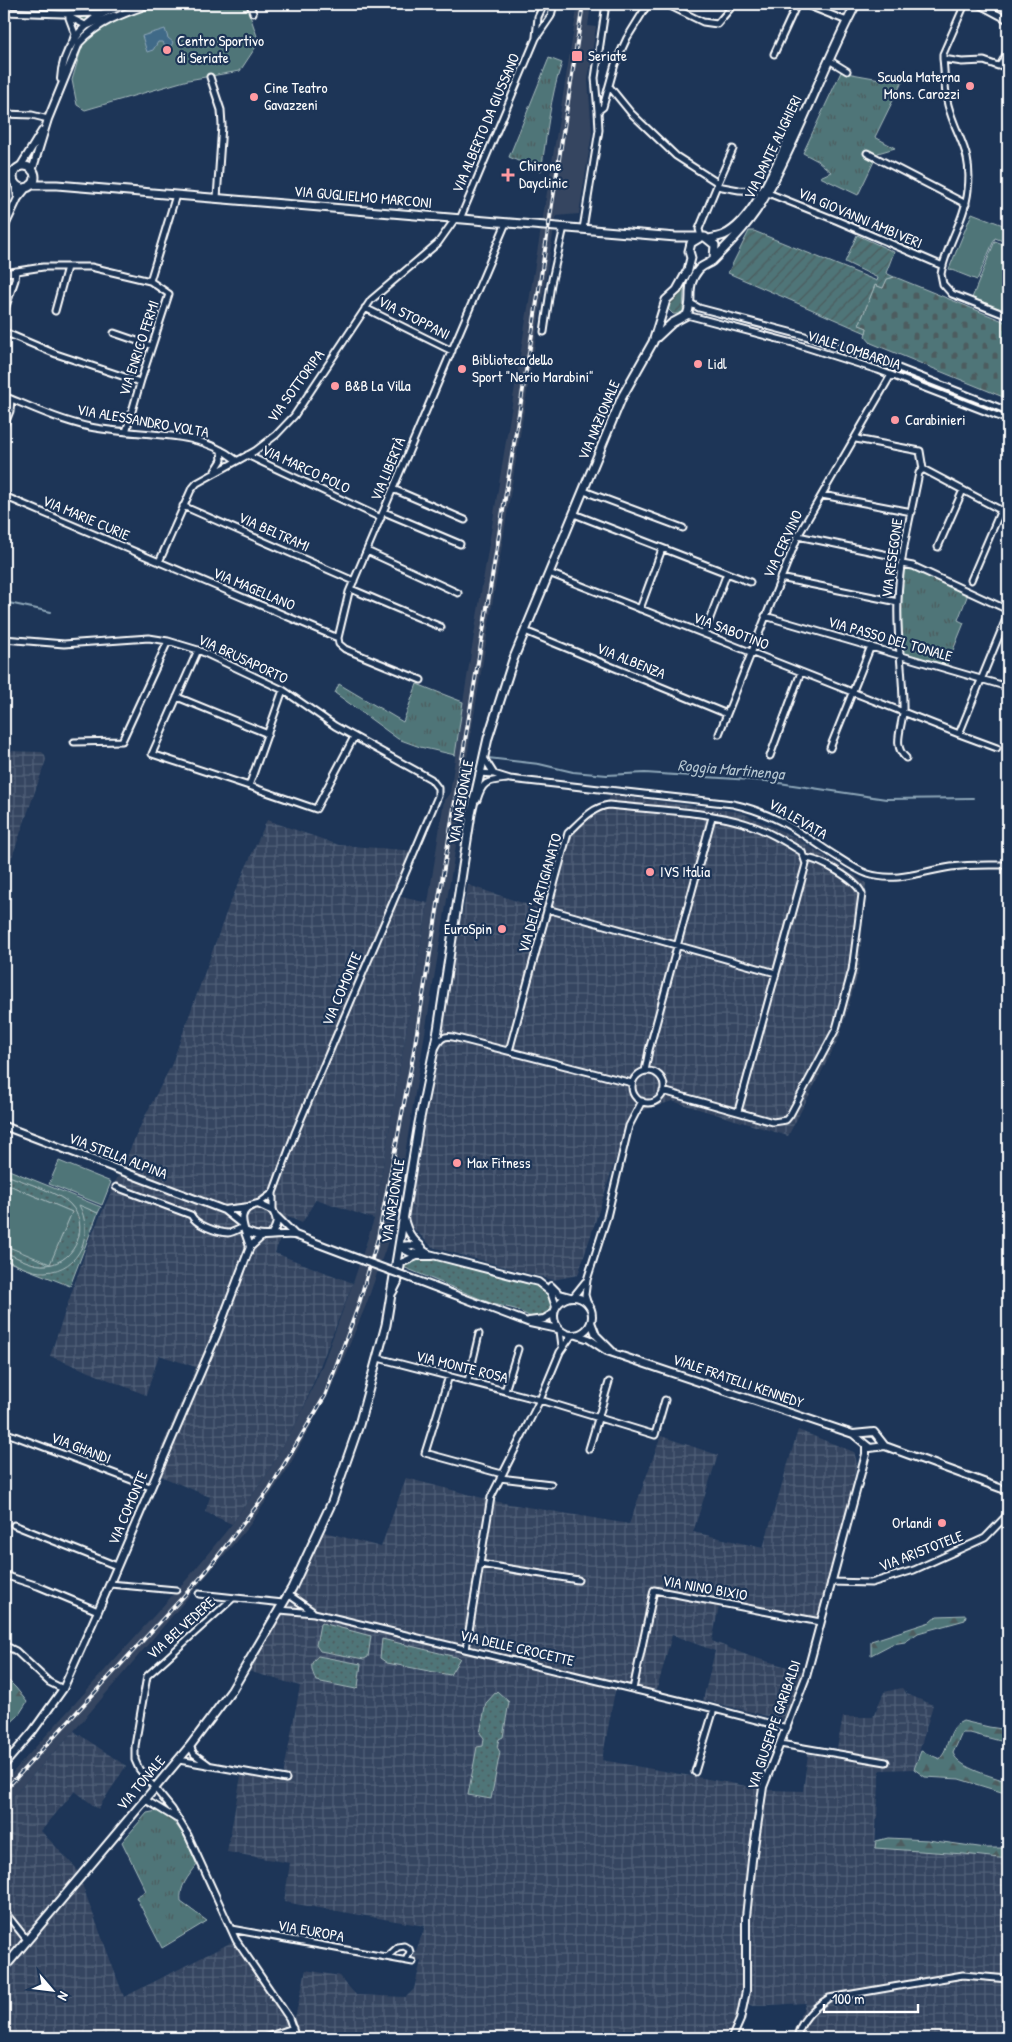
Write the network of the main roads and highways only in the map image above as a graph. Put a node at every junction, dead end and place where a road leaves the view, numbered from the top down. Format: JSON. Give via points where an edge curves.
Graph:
{"nodes":[{"id":1,"x":856,"y":4,"type":"edge"},
{"id":2,"x":814,"y":93,"type":"junction"},
{"id":3,"x":17,"y":169,"type":"junction"},
{"id":4,"x":33,"y":172,"type":"junction"},
{"id":5,"x":4,"y":174,"type":"edge"},
{"id":6,"x":4,"y":179,"type":"edge"},
{"id":7,"x":15,"y":183,"type":"junction"},
{"id":8,"x":48,"y":185,"type":"junction"},
{"id":9,"x":29,"y":186,"type":"junction"},
{"id":10,"x":701,"y":237,"type":"junction"},
{"id":11,"x":676,"y":238,"type":"junction"},
{"id":12,"x":709,"y":238,"type":"junction"},
{"id":13,"x":690,"y":254,"type":"junction"},
{"id":14,"x":714,"y":258,"type":"junction"},
{"id":15,"x":707,"y":264,"type":"junction"},
{"id":16,"x":664,"y":311,"type":"junction"},
{"id":17,"x":678,"y":321,"type":"junction"},
{"id":18,"x":653,"y":342,"type":"junction"},
{"id":19,"x":282,"y":1607,"type":"joint"},
{"id":20,"x":4,"y":1968,"type":"edge"}],
"edges":[{"from":1,"to":2,"type":"main road","name":"VIA DANTE ALIGHIERI"},
{"from":2,"to":12,"type":"main road","name":"VIA DANTE ALIGHIERI","via":[[763,192],[729,232]]},
{"from":2,"to":14,"type":"main road","name":"VIA DANTE ALIGHIERI","via":[[768,193],[747,225]]},
{"from":3,"to":4,"type":"main road","via":[[28,167]]},
{"from":3,"to":5,"type":"main road"},
{"from":3,"to":7,"type":"main road"},
{"from":4,"to":8,"type":"main road"},
{"from":4,"to":9,"type":"main road","via":[[34,180]]},
{"from":6,"to":7,"type":"main road"},
{"from":7,"to":9,"type":"main road","via":[[22,188]]},
{"from":8,"to":9,"type":"main road","name":"VIA GUGLIELMO MARCONI"},
{"from":8,"to":11,"type":"main road","name":"VIA GUGLIELMO MARCONI"},
{"from":10,"to":11,"type":"main road","name":"VIA GUGLIELMO MARCONI"},
{"from":10,"to":12,"type":"main road"},
{"from":10,"to":13,"type":"main road","via":[[694,240]]},
{"from":11,"to":13,"type":"main road"},
{"from":12,"to":14,"type":"main road","via":[[716,249]]},
{"from":13,"to":15,"type":"main road","via":[[698,264]]},
{"from":13,"to":16,"type":"main road","name":"VIA NAZIONALE","via":[[688,270],[677,290],[666,300]]},
{"from":14,"to":15,"type":"main road"},
{"from":15,"to":17,"type":"main road","name":"VIA NAZIONALE","via":[[700,268],[691,285],[687,315]]},
{"from":16,"to":17,"type":"main road","via":[[669,318]]},
{"from":16,"to":18,"type":"main road","name":"VIA NAZIONALE"},
{"from":17,"to":18,"type":"main road","name":"VIA NAZIONALE"},
{"from":18,"to":19,"type":"main road","name":"VIA NAZIONALE","via":[[622,396],[507,674],[483,756],[471,814],[438,1030],[378,1358],[332,1502]]},
{"from":19,"to":20,"type":"main road","name":"VIA TONALE","via":[[232,1690],[190,1746]]}]}
